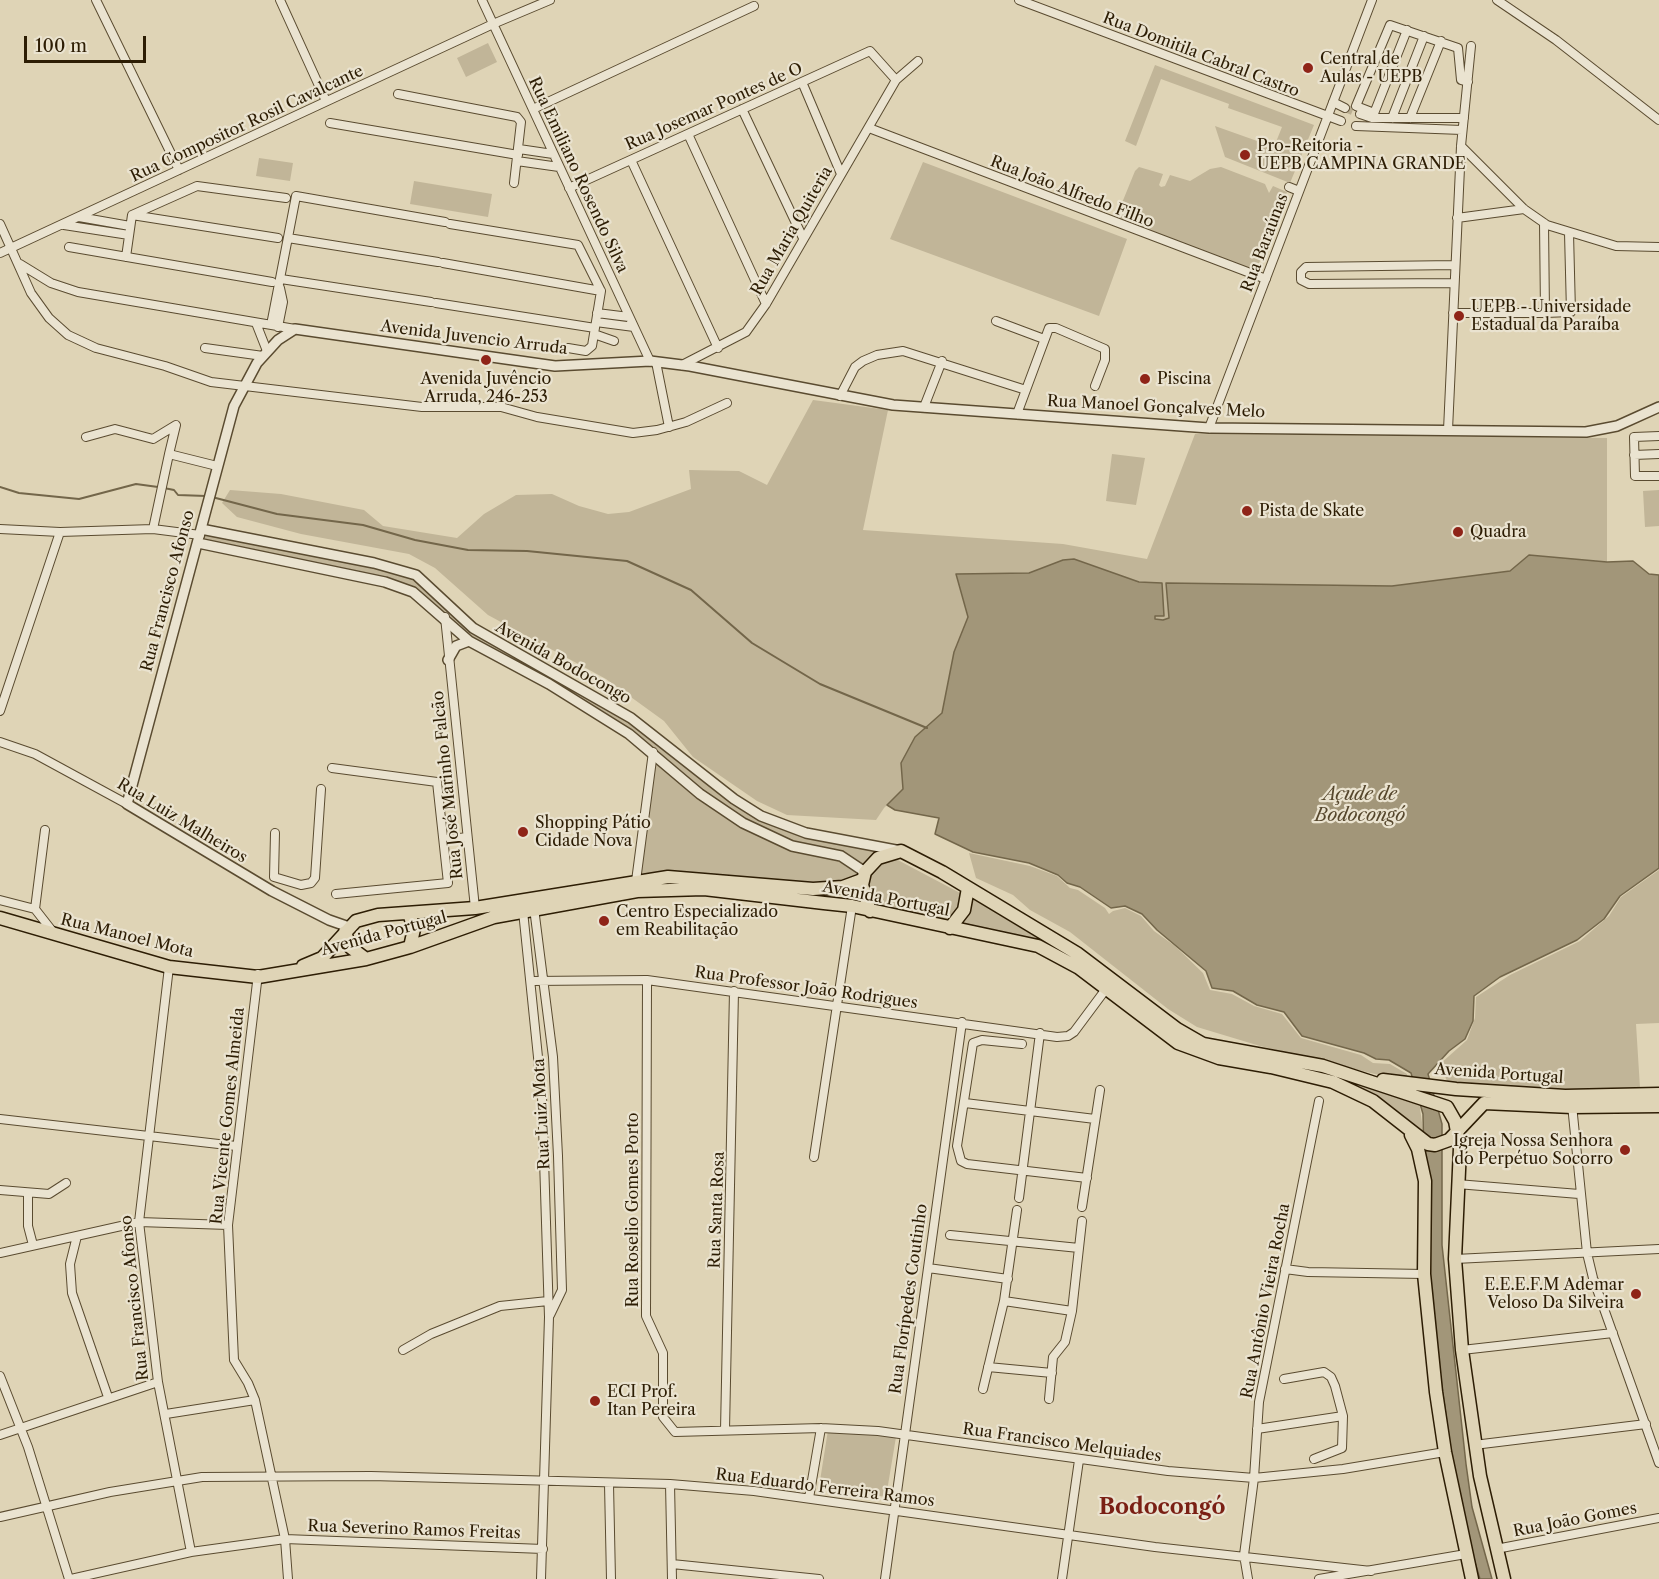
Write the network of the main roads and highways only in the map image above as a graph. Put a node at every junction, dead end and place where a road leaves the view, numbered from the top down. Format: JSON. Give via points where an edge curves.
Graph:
{"nodes":[{"id":1,"x":864,"y":876,"type":"junction"},
{"id":2,"x":968,"y":888,"type":"junction"},
{"id":3,"x":870,"y":911,"type":"junction"},
{"id":4,"x":409,"y":913,"type":"junction"},
{"id":5,"x":0,"y":918,"type":"edge"},
{"id":6,"x":950,"y":928,"type":"junction"},
{"id":7,"x":347,"y":929,"type":"junction"},
{"id":8,"x":410,"y":947,"type":"junction"},
{"id":9,"x":366,"y":959,"type":"junction"},
{"id":10,"x":255,"y":974,"type":"junction"},
{"id":11,"x":1413,"y":1090,"type":"junction"},
{"id":12,"x":1659,"y":1094,"type":"edge"},
{"id":13,"x":1573,"y":1102,"type":"junction"},
{"id":14,"x":1659,"y":1106,"type":"edge"},
{"id":15,"x":1407,"y":1128,"type":"junction"},
{"id":16,"x":1454,"y":1131,"type":"junction"},
{"id":17,"x":1472,"y":1579,"type":"edge"},
{"id":18,"x":1504,"y":1579,"type":"edge"}],
"edges":[{"from":1,"to":2,"type":"main road","name":"Avenida Portugal","via":[[878,858],[901,851]]},
{"from":1,"to":3,"type":"main road","via":[[863,893]]},
{"from":1,"to":4,"type":"main road","name":"Avenida Portugal","via":[[843,887],[813,889],[681,876],[475,908]]},
{"from":2,"to":6,"type":"main road","via":[[964,910]]},
{"from":2,"to":11,"type":"main road","name":"Avenida Portugal","via":[[1092,963],[1196,1041]]},
{"from":3,"to":6,"type":"main road","name":"Avenida Portugal"},
{"from":3,"to":8,"type":"main road","name":"Avenida Portugal","via":[[685,888],[637,891],[494,917]]},
{"from":4,"to":7,"type":"main road","name":"Avenida Portugal","via":[[364,918]]},
{"from":4,"to":8,"type":"main road","via":[[414,929]]},
{"from":5,"to":10,"type":"main road","name":"Rua Manoel Mota","via":[[169,967]]},
{"from":6,"to":15,"type":"main road","name":"Avenida Portugal","via":[[1038,946],[1079,968],[1187,1047],[1219,1058],[1333,1082],[1373,1101]]},
{"from":7,"to":9,"type":"main road","via":[[350,947]]},
{"from":7,"to":10,"type":"main road","name":"Avenida Portugal","via":[[322,958],[308,965]]},
{"from":8,"to":9,"type":"main road","name":"Avenida Portugal"},
{"from":9,"to":10,"type":"main road","name":"Avenida Portugal"},
{"from":11,"to":13,"type":"main road","name":"Avenida Portugal","via":[[1456,1089]]},
{"from":11,"to":16,"type":"main road","name":"Avenida Portugal","via":[[1447,1107]]},
{"from":12,"to":13,"type":"main road","name":"Avenida Portugal"},
{"from":13,"to":14,"type":"main road","name":"Avenida Portugal"},
{"from":13,"to":16,"type":"main road","name":"Avenida Portugal","via":[[1484,1102]]},
{"from":15,"to":16,"type":"main road","name":"Avenida Portugal","via":[[1435,1145]]},
{"from":15,"to":17,"type":"main road","via":[[1418,1149],[1425,1180],[1424,1274],[1445,1452]]},
{"from":16,"to":18,"type":"main road","via":[[1460,1148],[1455,1259],[1462,1350],[1474,1445]]}]}
